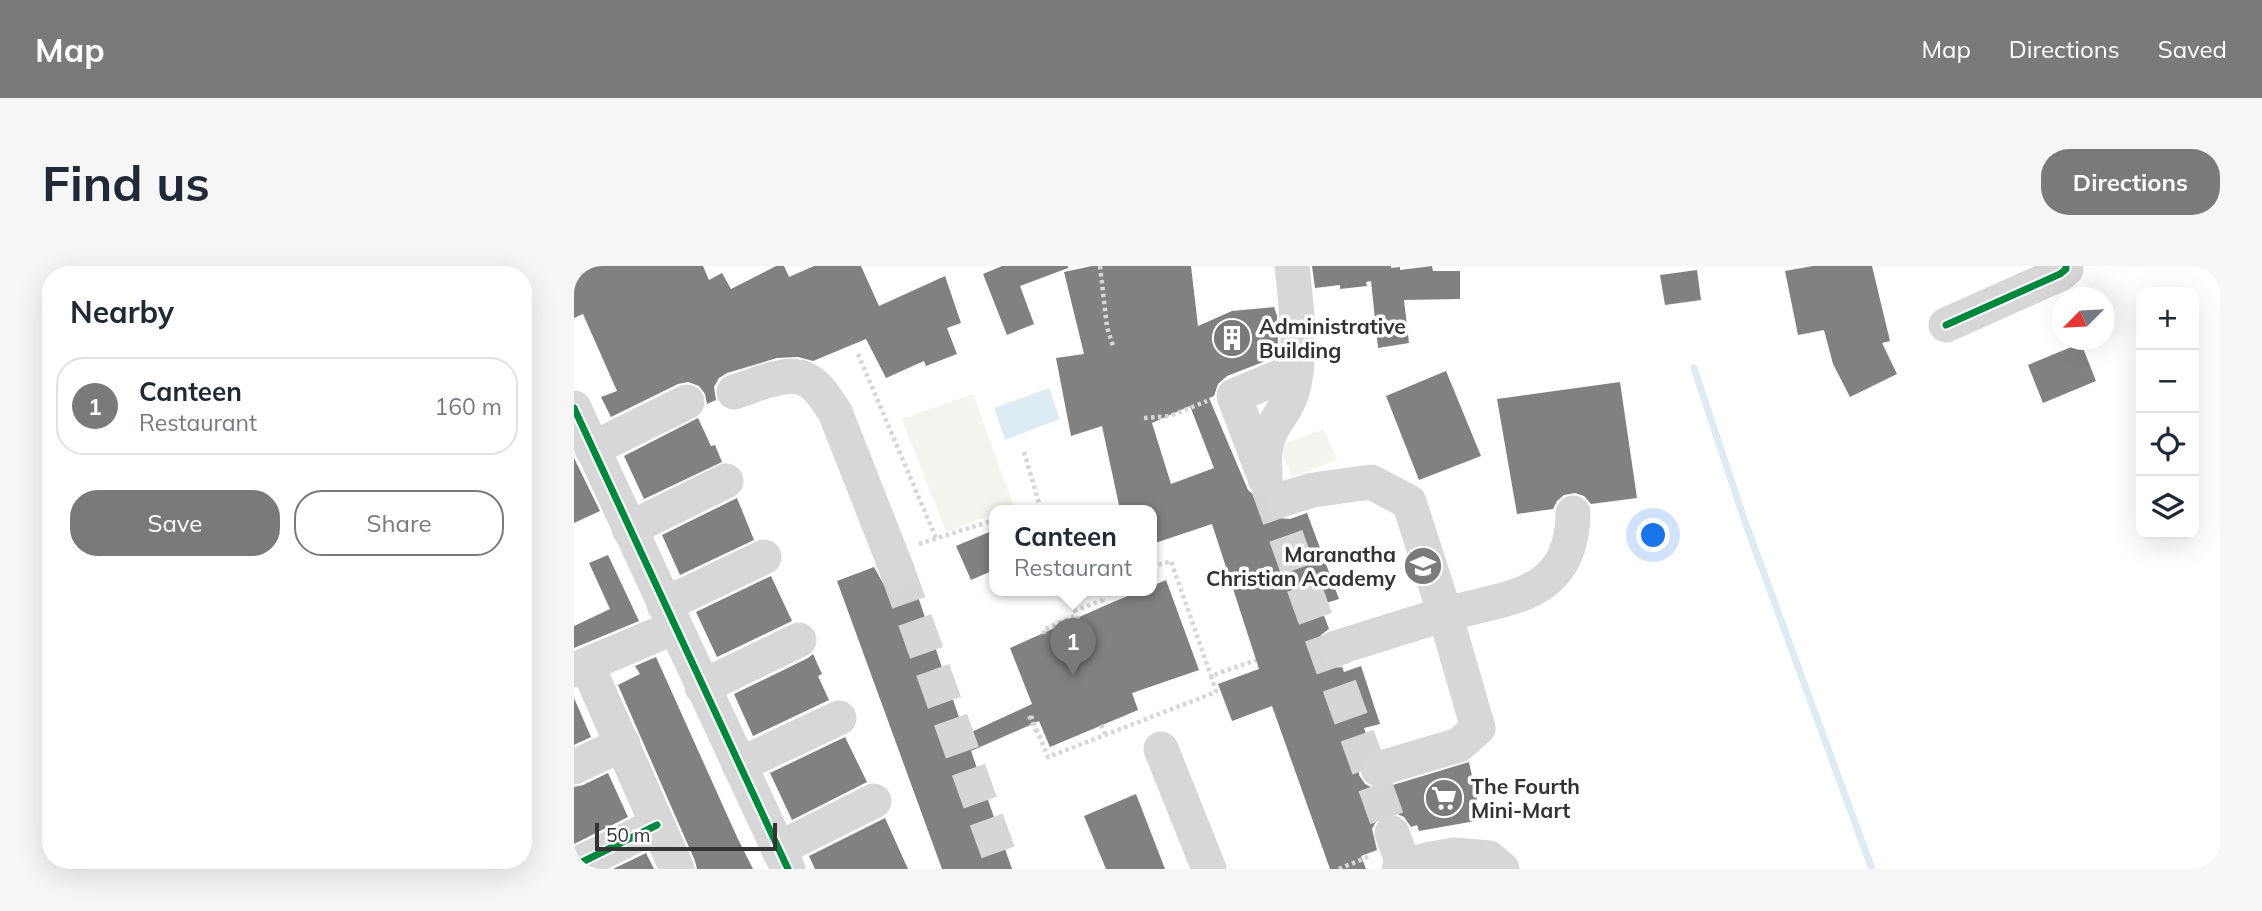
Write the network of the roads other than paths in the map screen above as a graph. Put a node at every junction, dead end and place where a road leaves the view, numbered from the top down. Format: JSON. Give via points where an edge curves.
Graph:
{"nodes":[{"id":1,"x":1292,"y":266,"type":"edge"},
{"id":2,"x":2066,"y":266,"type":"edge"},
{"id":3,"x":1946,"y":325,"type":"dead end"},
{"id":4,"x":1296,"y":370,"type":"junction"},
{"id":5,"x":734,"y":393,"type":"dead end"},
{"id":6,"x":687,"y":402,"type":"dead end"},
{"id":7,"x":574,"y":408,"type":"edge"},
{"id":8,"x":592,"y":449,"type":"junction"},
{"id":9,"x":726,"y":481,"type":"dead end"},
{"id":10,"x":1272,"y":488,"type":"junction"},
{"id":11,"x":1573,"y":513,"type":"dead end"},
{"id":12,"x":629,"y":529,"type":"junction"},
{"id":13,"x":764,"y":557,"type":"dead end"},
{"id":14,"x":894,"y":562,"type":"tunnel mouth"},
{"id":15,"x":1445,"y":614,"type":"junction"},
{"id":16,"x":670,"y":616,"type":"junction"},
{"id":17,"x":799,"y":640,"type":"dead end"},
{"id":18,"x":1336,"y":648,"type":"dead end"},
{"id":19,"x":580,"y":667,"type":"edge"},
{"id":20,"x":702,"y":687,"type":"junction"},
{"id":21,"x":839,"y":718,"type":"dead end"},
{"id":22,"x":623,"y":744,"type":"junction"},
{"id":23,"x":1161,"y":749,"type":"dead end"},
{"id":24,"x":739,"y":765,"type":"junction"},
{"id":25,"x":574,"y":767,"type":"edge"},
{"id":26,"x":1378,"y":769,"type":"dead end"},
{"id":27,"x":874,"y":800,"type":"dead end"},
{"id":28,"x":657,"y":825,"type":"junction"},
{"id":29,"x":783,"y":859,"type":"edge"},
{"id":30,"x":1395,"y":859,"type":"edge"},
{"id":31,"x":576,"y":865,"type":"dead end"},
{"id":32,"x":677,"y":869,"type":"edge"},
{"id":33,"x":1209,"y":869,"type":"edge"},
{"id":34,"x":1502,"y":869,"type":"edge"}],
"edges":[{"from":1,"to":4,"type":"street"},
{"from":2,"to":3,"type":"street","via":[[2060,274]]},
{"from":4,"to":10,"type":"street","via":[[1292,393],[1264,452]]},
{"from":4,"to":10,"type":"street","via":[[1234,396]]},
{"from":5,"to":14,"type":"street","via":[[780,377],[804,378],[820,391],[835,412]]},
{"from":6,"to":8,"type":"street"},
{"from":7,"to":8,"type":"street"},
{"from":8,"to":12,"type":"street"},
{"from":9,"to":12,"type":"street"},
{"from":10,"to":15,"type":"street","via":[[1313,490],[1371,482],[1409,502]]},
{"from":11,"to":15,"type":"street","via":[[1573,534],[1565,556],[1541,586]]},
{"from":12,"to":16,"type":"street"},
{"from":13,"to":16,"type":"street"},
{"from":15,"to":18,"type":"street"},
{"from":15,"to":26,"type":"street","via":[[1478,728],[1459,745]]},
{"from":16,"to":19,"type":"street"},
{"from":16,"to":20,"type":"street"},
{"from":17,"to":20,"type":"street"},
{"from":19,"to":22,"type":"street"},
{"from":20,"to":24,"type":"street"},
{"from":21,"to":24,"type":"street"},
{"from":22,"to":25,"type":"street"},
{"from":22,"to":28,"type":"street"},
{"from":23,"to":33,"type":"street"},
{"from":24,"to":29,"type":"street"},
{"from":27,"to":29,"type":"street"},
{"from":28,"to":31,"type":"street"},
{"from":28,"to":32,"type":"street"},
{"from":30,"to":34,"type":"street","via":[[1489,859]]}]}
